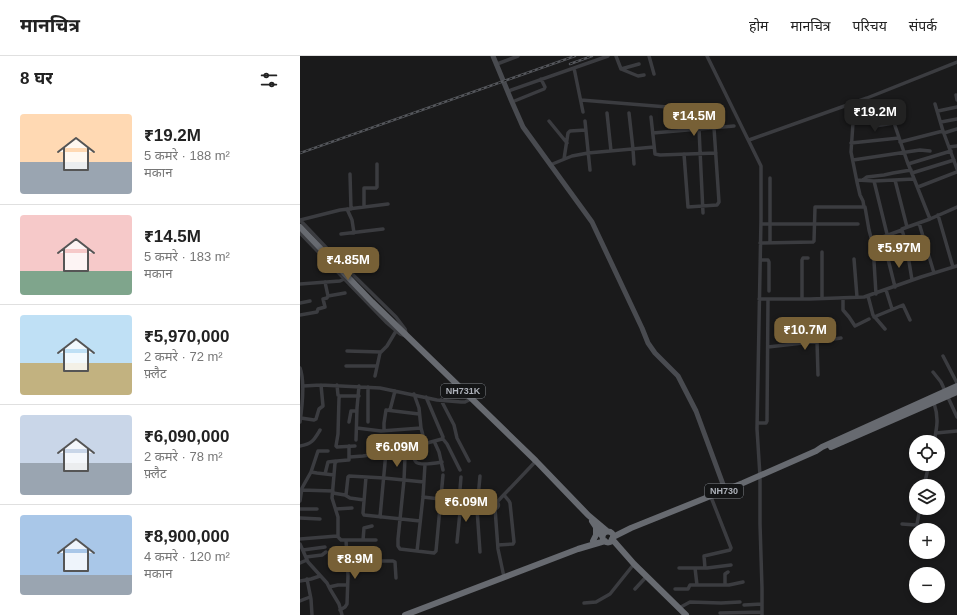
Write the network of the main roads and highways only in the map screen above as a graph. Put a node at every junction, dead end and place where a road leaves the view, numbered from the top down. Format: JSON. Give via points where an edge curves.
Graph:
{"nodes":[{"id":1,"x":300,"y":227,"type":"edge"},
{"id":2,"x":957,"y":385,"type":"edge"},
{"id":3,"x":957,"y":392,"type":"edge"},
{"id":4,"x":946,"y":394,"type":"junction"},
{"id":5,"x":816,"y":451,"type":"junction"},
{"id":6,"x":588,"y":515,"type":"junction"},
{"id":7,"x":596,"y":527,"type":"junction"},
{"id":8,"x":607,"y":537,"type":"junction"},
{"id":9,"x":593,"y":541,"type":"junction"},
{"id":10,"x":578,"y":549,"type":"junction"},
{"id":11,"x":405,"y":615,"type":"edge"},
{"id":12,"x":686,"y":615,"type":"edge"}],
"edges":[{"from":1,"to":6,"type":"highway","number":"NH731K","via":[[406,336],[536,461]]},
{"from":2,"to":4,"type":"highway","number":"NH730"},
{"from":3,"to":4,"type":"highway","number":"NH730"},
{"from":4,"to":5,"type":"highway","number":"NH730"},
{"from":4,"to":5,"type":"highway","number":"NH730","via":[[934,403],[823,451]]},
{"from":5,"to":8,"type":"highway","number":"NH730","via":[[711,497]]},
{"from":6,"to":7,"type":"highway","number":"NH731K"},
{"from":6,"to":8,"type":"highway","number":"NH731K"},
{"from":7,"to":8,"type":"highway","number":"NH731K"},
{"from":7,"to":9,"type":"highway"},
{"from":8,"to":9,"type":"highway","number":"NH730"},
{"from":8,"to":10,"type":"highway","number":"NH730"},
{"from":8,"to":12,"type":"highway","number":"NH731K"},
{"from":9,"to":10,"type":"highway","number":"NH730"},
{"from":10,"to":11,"type":"highway","number":"NH730"}]}
